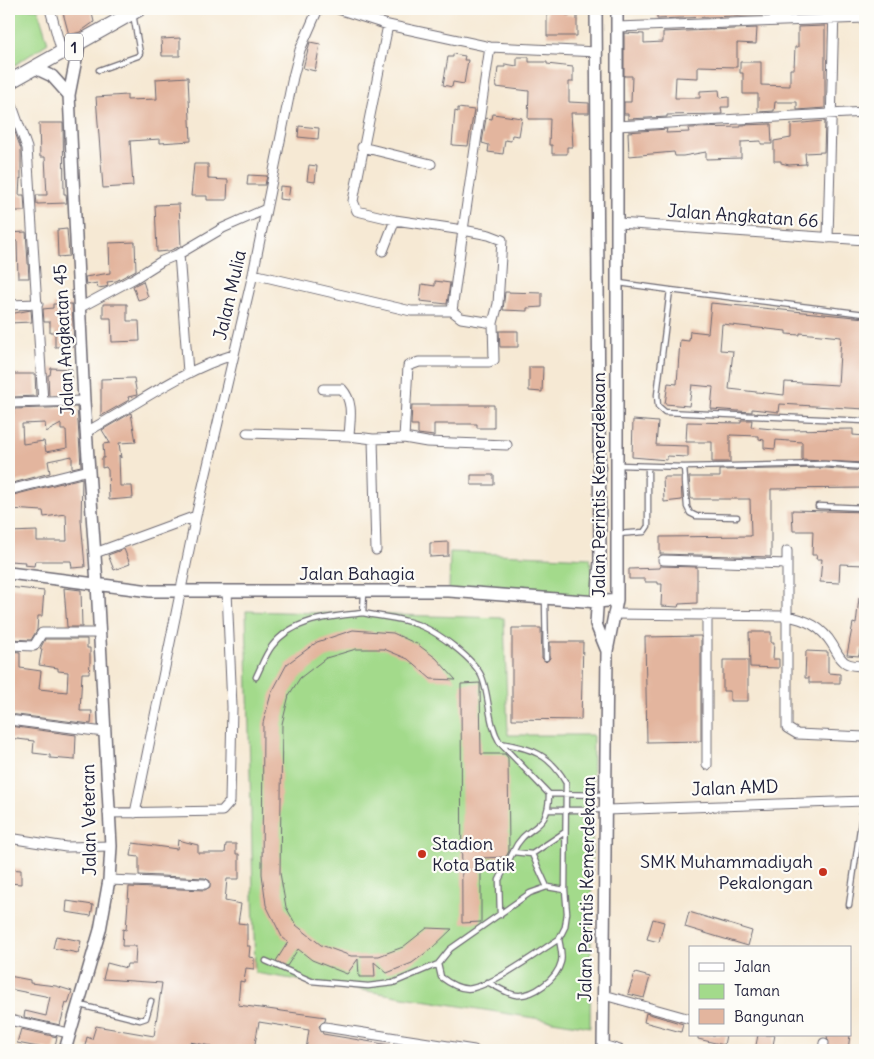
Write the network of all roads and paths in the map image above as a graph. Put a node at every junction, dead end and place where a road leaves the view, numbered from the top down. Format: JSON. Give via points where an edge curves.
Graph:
{"nodes":[{"id":1,"x":50,"y":9,"type":"edge"},
{"id":2,"x":318,"y":9,"type":"edge"},
{"id":3,"x":338,"y":9,"type":"edge"},
{"id":4,"x":596,"y":9,"type":"edge"},
{"id":5,"x":617,"y":9,"type":"edge"},
{"id":6,"x":834,"y":9,"type":"edge"},
{"id":7,"x":136,"y":10,"type":"edge"},
{"id":8,"x":865,"y":18,"type":"edge"},
{"id":9,"x":834,"y":20,"type":"junction"},
{"id":10,"x":388,"y":25,"type":"junction"},
{"id":11,"x":617,"y":28,"type":"junction"},
{"id":12,"x":78,"y":44,"type":"junction"},
{"id":13,"x":490,"y":47,"type":"junction"},
{"id":14,"x":596,"y":52,"type":"junction"},
{"id":15,"x":62,"y":53,"type":"junction"},
{"id":16,"x":35,"y":68,"type":"junction"},
{"id":17,"x":99,"y":70,"type":"dead end"},
{"id":18,"x":9,"y":82,"type":"edge"},
{"id":19,"x":69,"y":95,"type":"junction"},
{"id":20,"x":9,"y":97,"type":"edge"},
{"id":21,"x":865,"y":112,"type":"edge"},
{"id":22,"x":832,"y":114,"type":"junction"},
{"id":23,"x":617,"y":126,"type":"junction"},
{"id":24,"x":362,"y":146,"type":"junction"},
{"id":25,"x":431,"y":164,"type":"dead end"},
{"id":26,"x":266,"y":209,"type":"junction"},
{"id":27,"x":395,"y":220,"type":"junction"},
{"id":28,"x":618,"y":224,"type":"junction"},
{"id":29,"x":463,"y":230,"type":"junction"},
{"id":30,"x":828,"y":238,"type":"junction"},
{"id":31,"x":865,"y":240,"type":"edge"},
{"id":32,"x":383,"y":251,"type":"dead end"},
{"id":33,"x":179,"y":254,"type":"junction"},
{"id":34,"x":252,"y":274,"type":"junction"},
{"id":35,"x":617,"y":283,"type":"junction"},
{"id":36,"x":670,"y":290,"type":"junction"},
{"id":37,"x":38,"y":304,"type":"junction"},
{"id":38,"x":9,"y":306,"type":"edge"},
{"id":39,"x":81,"y":306,"type":"junction"},
{"id":40,"x":452,"y":312,"type":"junction"},
{"id":41,"x":865,"y":314,"type":"edge"},
{"id":42,"x":493,"y":323,"type":"junction"},
{"id":43,"x":233,"y":355,"type":"junction"},
{"id":44,"x":188,"y":372,"type":"junction"},
{"id":45,"x":323,"y":389,"type":"dead end"},
{"id":46,"x":84,"y":401,"type":"junction"},
{"id":47,"x":43,"y":402,"type":"junction"},
{"id":48,"x":9,"y":403,"type":"edge"},
{"id":49,"x":865,"y":422,"type":"edge"},
{"id":50,"x":86,"y":432,"type":"junction"},
{"id":51,"x":247,"y":433,"type":"dead end"},
{"id":52,"x":349,"y":436,"type":"junction"},
{"id":53,"x":404,"y":438,"type":"junction"},
{"id":54,"x":373,"y":439,"type":"junction"},
{"id":55,"x":507,"y":446,"type":"dead end"},
{"id":56,"x":618,"y":465,"type":"junction"},
{"id":57,"x":648,"y":466,"type":"junction"},
{"id":58,"x":684,"y":467,"type":"junction"},
{"id":59,"x":865,"y":467,"type":"edge"},
{"id":60,"x":89,"y":470,"type":"junction"},
{"id":61,"x":9,"y":490,"type":"edge"},
{"id":62,"x":818,"y":506,"type":"dead end"},
{"id":63,"x":865,"y":508,"type":"edge"},
{"id":64,"x":196,"y":516,"type":"junction"},
{"id":65,"x":737,"y":516,"type":"dead end"},
{"id":66,"x":617,"y":534,"type":"junction"},
{"id":67,"x":376,"y":550,"type":"dead end"},
{"id":68,"x":787,"y":551,"type":"dead end"},
{"id":69,"x":95,"y":553,"type":"junction"},
{"id":70,"x":663,"y":560,"type":"dead end"},
{"id":71,"x":787,"y":564,"type":"junction"},
{"id":72,"x":9,"y":573,"type":"edge"},
{"id":73,"x":97,"y":584,"type":"junction"},
{"id":74,"x":182,"y":591,"type":"junction"},
{"id":75,"x":227,"y":591,"type":"junction"},
{"id":76,"x":364,"y":592,"type":"junction"},
{"id":77,"x":545,"y":597,"type":"junction"},
{"id":78,"x":617,"y":600,"type":"junction"},
{"id":79,"x":598,"y":602,"type":"junction"},
{"id":80,"x":363,"y":613,"type":"junction"},
{"id":81,"x":613,"y":614,"type":"junction"},
{"id":82,"x":707,"y":614,"type":"junction"},
{"id":83,"x":786,"y":616,"type":"junction"},
{"id":84,"x":100,"y":633,"type":"junction"},
{"id":85,"x":9,"y":645,"type":"edge"},
{"id":86,"x":607,"y":651,"type":"junction"},
{"id":87,"x":546,"y":658,"type":"dead end"},
{"id":88,"x":865,"y":666,"type":"edge"},
{"id":89,"x":256,"y":677,"type":"dead end"},
{"id":90,"x":9,"y":720,"type":"edge"},
{"id":91,"x":104,"y":732,"type":"junction"},
{"id":92,"x":865,"y":737,"type":"edge"},
{"id":93,"x":500,"y":743,"type":"junction"},
{"id":94,"x":707,"y":764,"type":"dead end"},
{"id":95,"x":549,"y":794,"type":"junction"},
{"id":96,"x":568,"y":794,"type":"junction"},
{"id":97,"x":607,"y":795,"type":"junction"},
{"id":98,"x":865,"y":801,"type":"edge"},
{"id":99,"x":567,"y":809,"type":"junction"},
{"id":100,"x":549,"y":810,"type":"junction"},
{"id":101,"x":606,"y":810,"type":"junction"},
{"id":102,"x":135,"y":812,"type":"junction"},
{"id":103,"x":108,"y":813,"type":"junction"},
{"id":104,"x":565,"y":832,"type":"junction"},
{"id":105,"x":9,"y":838,"type":"edge"},
{"id":106,"x":111,"y":846,"type":"junction"},
{"id":107,"x":513,"y":852,"type":"junction"},
{"id":108,"x":532,"y":854,"type":"junction"},
{"id":109,"x":109,"y":880,"type":"junction"},
{"id":110,"x":204,"y":884,"type":"dead end"},
{"id":111,"x":547,"y":888,"type":"junction"},
{"id":112,"x":565,"y":890,"type":"junction"},
{"id":113,"x":849,"y":905,"type":"dead end"},
{"id":114,"x":500,"y":916,"type":"junction"},
{"id":115,"x":559,"y":939,"type":"junction"},
{"id":116,"x":266,"y":961,"type":"dead end"},
{"id":117,"x":438,"y":964,"type":"junction"},
{"id":118,"x":488,"y":982,"type":"junction"},
{"id":119,"x":604,"y":995,"type":"junction"},
{"id":120,"x":151,"y":1001,"type":"dead end"},
{"id":121,"x":78,"y":1005,"type":"junction"},
{"id":122,"x":689,"y":1019,"type":"edge"},
{"id":123,"x":9,"y":1020,"type":"edge"},
{"id":124,"x":325,"y":1027,"type":"dead end"},
{"id":125,"x":70,"y":1033,"type":"junction"},
{"id":126,"x":439,"y":1047,"type":"edge"},
{"id":127,"x":603,"y":1048,"type":"edge"},
{"id":128,"x":65,"y":1050,"type":"edge"},
{"id":129,"x":187,"y":1050,"type":"edge"},
{"id":130,"x":209,"y":1050,"type":"edge"},
{"id":131,"x":474,"y":1050,"type":"edge"},
{"id":132,"x":620,"y":1050,"type":"edge"}],
"edges":[{"from":1,"to":15,"type":"street"},
{"from":2,"to":26,"type":"street","name":"Jalan Mulia","via":[[300,50]]},
{"from":3,"to":10,"type":"street"},
{"from":4,"to":14,"type":"street"},
{"from":5,"to":11,"type":"street","name":"Jalan Perintis Kemerdekaan"},
{"from":6,"to":9,"type":"street"},
{"from":7,"to":12,"type":"highway","number":"1"},
{"from":7,"to":17,"type":"lane","via":[[140,53]]},
{"from":8,"to":9,"type":"street"},
{"from":9,"to":11,"type":"street"},
{"from":9,"to":22,"type":"street"},
{"from":10,"to":13,"type":"street"},
{"from":10,"to":24,"type":"street"},
{"from":11,"to":23,"type":"street","name":"Jalan Perintis Kemerdekaan"},
{"from":12,"to":15,"type":"highway","number":"1"},
{"from":12,"to":19,"type":"street","name":"Jalan Angkatan 45"},
{"from":13,"to":14,"type":"street"},
{"from":13,"to":29,"type":"street"},
{"from":14,"to":79,"type":"street"},
{"from":15,"to":16,"type":"highway","number":"1"},
{"from":16,"to":18,"type":"highway","number":"1"},
{"from":16,"to":19,"type":"street","via":[[52,76]]},
{"from":19,"to":39,"type":"street","name":"Jalan Angkatan 45"},
{"from":20,"to":37,"type":"street","via":[[27,148]]},
{"from":21,"to":22,"type":"street"},
{"from":22,"to":23,"type":"street"},
{"from":22,"to":30,"type":"street"},
{"from":23,"to":28,"type":"street","name":"Jalan Perintis Kemerdekaan"},
{"from":24,"to":25,"type":"street"},
{"from":24,"to":27,"type":"street","via":[[353,206],[357,211]]},
{"from":26,"to":33,"type":"street","via":[[223,228]]},
{"from":26,"to":34,"type":"street","name":"Jalan Mulia"},
{"from":27,"to":29,"type":"street"},
{"from":27,"to":32,"type":"street"},
{"from":28,"to":30,"type":"street","name":"Jalan Angkatan 66"},
{"from":28,"to":35,"type":"street","name":"Jalan Perintis Kemerdekaan"},
{"from":29,"to":40,"type":"street"},
{"from":29,"to":42,"type":"street","via":[[502,240],[498,304]]},
{"from":30,"to":31,"type":"street","name":"Jalan Angkatan 66"},
{"from":33,"to":39,"type":"street"},
{"from":33,"to":44,"type":"street"},
{"from":34,"to":40,"type":"street","via":[[411,312]]},
{"from":34,"to":43,"type":"street","name":"Jalan Mulia"},
{"from":35,"to":36,"type":"lane"},
{"from":35,"to":56,"type":"street","name":"Jalan Perintis Kemerdekaan"},
{"from":36,"to":41,"type":"lane"},
{"from":36,"to":49,"type":"lane","via":[[658,395],[658,406],[665,412]]},
{"from":37,"to":38,"type":"street"},
{"from":37,"to":47,"type":"street"},
{"from":39,"to":46,"type":"street","name":"Jalan Angkatan 45"},
{"from":40,"to":42,"type":"street","via":[[461,318]]},
{"from":42,"to":53,"type":"street","via":[[494,360],[419,362],[408,366]]},
{"from":43,"to":44,"type":"street"},
{"from":43,"to":64,"type":"street","name":"Jalan Mulia"},
{"from":44,"to":50,"type":"street","via":[[129,410]]},
{"from":45,"to":52,"type":"street","via":[[342,389],[347,394],[350,404]]},
{"from":46,"to":47,"type":"street"},
{"from":46,"to":50,"type":"street","name":"Jalan Angkatan 45"},
{"from":47,"to":48,"type":"street"},
{"from":50,"to":60,"type":"street","name":"Jalan Angkatan 45"},
{"from":51,"to":52,"type":"street"},
{"from":52,"to":54,"type":"street"},
{"from":53,"to":54,"type":"street"},
{"from":53,"to":55,"type":"street"},
{"from":54,"to":67,"type":"street"},
{"from":56,"to":57,"type":"lane"},
{"from":56,"to":66,"type":"street","name":"Jalan Perintis Kemerdekaan"},
{"from":57,"to":58,"type":"lane"},
{"from":57,"to":66,"type":"lane","via":[[648,526],[644,532]]},
{"from":58,"to":59,"type":"lane","via":[[825,464]]},
{"from":58,"to":65,"type":"lane","via":[[686,507],[690,513],[696,516]]},
{"from":60,"to":61,"type":"street"},
{"from":60,"to":69,"type":"street","name":"Jalan Angkatan 45"},
{"from":62,"to":63,"type":"lane"},
{"from":64,"to":69,"type":"street"},
{"from":64,"to":74,"type":"street","name":"Jalan Mulia"},
{"from":66,"to":78,"type":"street","name":"Jalan Perintis Kemerdekaan"},
{"from":68,"to":71,"type":"street"},
{"from":69,"to":73,"type":"street","name":"Jalan Angkatan 45"},
{"from":70,"to":71,"type":"street"},
{"from":71,"to":83,"type":"street"},
{"from":72,"to":73,"type":"street","name":"Jalan Bahagia"},
{"from":73,"to":74,"type":"street","name":"Jalan Bahagia","via":[[150,591]]},
{"from":73,"to":84,"type":"street","name":"Jalan Veteran"},
{"from":74,"to":75,"type":"street","name":"Jalan Bahagia"},
{"from":74,"to":102,"type":"street","name":"Jalan Mulia"},
{"from":75,"to":76,"type":"street","name":"Jalan Bahagia"},
{"from":75,"to":102,"type":"street","via":[[232,707],[230,802],[222,812]]},
{"from":76,"to":77,"type":"street","name":"Jalan Bahagia"},
{"from":76,"to":80,"type":"lane"},
{"from":77,"to":79,"type":"street","name":"Jalan Bahagia"},
{"from":77,"to":87,"type":"lane"},
{"from":78,"to":79,"type":"street","name":"Jalan Bahagia"},
{"from":78,"to":81,"type":"street","name":"Jalan Perintis Kemerdekaan"},
{"from":79,"to":86,"type":"street","via":[[596,624]]},
{"from":80,"to":89,"type":"lane","via":[[321,618],[283,633],[270,648]]},
{"from":80,"to":93,"type":"lane","via":[[416,624],[433,632],[472,662],[483,678],[494,732]]},
{"from":81,"to":82,"type":"street"},
{"from":81,"to":86,"type":"street","name":"Jalan Perintis Kemerdekaan"},
{"from":82,"to":83,"type":"street"},
{"from":82,"to":94,"type":"street"},
{"from":83,"to":88,"type":"street","via":[[803,619],[813,625],[830,640],[841,660]]},
{"from":83,"to":92,"type":"street","via":[[789,731]]},
{"from":84,"to":85,"type":"street","via":[[45,633],[34,646]]},
{"from":84,"to":91,"type":"street","name":"Jalan Veteran"},
{"from":86,"to":97,"type":"street","name":"Jalan Perintis Kemerdekaan"},
{"from":90,"to":91,"type":"street"},
{"from":91,"to":103,"type":"street","name":"Jalan Veteran"},
{"from":93,"to":95,"type":"lane"},
{"from":93,"to":96,"type":"lane","via":[[528,748],[548,759],[560,771]]},
{"from":95,"to":96,"type":"lane"},
{"from":95,"to":100,"type":"lane"},
{"from":96,"to":97,"type":"lane"},
{"from":96,"to":99,"type":"lane"},
{"from":97,"to":101,"type":"street","name":"Jalan Perintis Kemerdekaan"},
{"from":98,"to":101,"type":"street","name":"Jalan AMD"},
{"from":98,"to":113,"type":"lane"},
{"from":99,"to":100,"type":"lane"},
{"from":99,"to":101,"type":"lane"},
{"from":99,"to":104,"type":"lane"},
{"from":100,"to":107,"type":"lane","via":[[538,826],[517,842]]},
{"from":101,"to":119,"type":"street","name":"Jalan Perintis Kemerdekaan"},
{"from":102,"to":103,"type":"street"},
{"from":103,"to":106,"type":"street","name":"Jalan Veteran"},
{"from":104,"to":108,"type":"lane"},
{"from":104,"to":112,"type":"lane"},
{"from":105,"to":106,"type":"street","via":[[66,847]]},
{"from":106,"to":109,"type":"street","name":"Jalan Veteran"},
{"from":107,"to":108,"type":"lane"},
{"from":107,"to":114,"type":"lane","via":[[499,880]]},
{"from":108,"to":111,"type":"lane"},
{"from":109,"to":110,"type":"street"},
{"from":109,"to":121,"type":"street","name":"Jalan Veteran","via":[[100,930]]},
{"from":111,"to":112,"type":"lane"},
{"from":111,"to":114,"type":"lane","via":[[530,893]]},
{"from":112,"to":115,"type":"lane","via":[[567,913]]},
{"from":114,"to":117,"type":"lane","via":[[450,949]]},
{"from":115,"to":118,"type":"lane"},
{"from":115,"to":118,"type":"lane","via":[[562,960],[559,970],[538,989],[527,995],[514,995]]},
{"from":116,"to":117,"type":"lane","via":[[311,981],[368,986],[393,983]]},
{"from":117,"to":118,"type":"lane","via":[[441,977],[450,984],[472,988]]},
{"from":119,"to":122,"type":"street"},
{"from":119,"to":127,"type":"street","name":"Jalan Perintis Kemerdekaan"},
{"from":120,"to":121,"type":"lane","via":[[146,1018],[140,1020]]},
{"from":121,"to":125,"type":"street","name":"Jalan Veteran"},
{"from":123,"to":125,"type":"street"},
{"from":124,"to":126,"type":"street"},
{"from":125,"to":128,"type":"street","name":"Jalan Veteran"},
{"from":126,"to":131,"type":"street"},
{"from":127,"to":132,"type":"street"},
{"from":129,"to":130,"type":"lane","via":[[190,1046]]}]}
